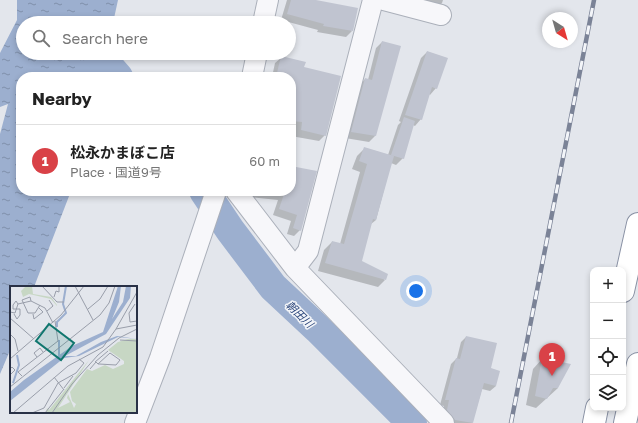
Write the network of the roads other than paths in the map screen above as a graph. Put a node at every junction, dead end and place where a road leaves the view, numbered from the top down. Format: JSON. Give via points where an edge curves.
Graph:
{"nodes":[{"id":1,"x":268,"y":0,"type":"edge"},
{"id":2,"x":373,"y":0,"type":"edge"},
{"id":3,"x":384,"y":0,"type":"edge"},
{"id":4,"x":441,"y":15,"type":"dead end"},
{"id":5,"x":265,"y":16,"type":"edge"},
{"id":6,"x":256,"y":60,"type":"edge"},
{"id":7,"x":253,"y":72,"type":"edge"},
{"id":8,"x":214,"y":196,"type":"edge"},
{"id":9,"x":240,"y":196,"type":"edge"},
{"id":10,"x":638,"y":224,"type":"edge"},
{"id":11,"x":295,"y":268,"type":"junction"},
{"id":12,"x":626,"y":278,"type":"edge"},
{"id":13,"x":638,"y":364,"type":"edge"},
{"id":14,"x":596,"y":411,"type":"edge"},
{"id":15,"x":135,"y":423,"type":"edge"},
{"id":16,"x":444,"y":423,"type":"edge"},
{"id":17,"x":594,"y":423,"type":"edge"},
{"id":18,"x":625,"y":423,"type":"edge"}],
"edges":[{"from":1,"to":5,"type":"street"},
{"from":2,"to":11,"type":"street","via":[[308,251]]},
{"from":3,"to":4,"type":"street"},
{"from":6,"to":7,"type":"street"},
{"from":8,"to":15,"type":"street","via":[[160,358]]},
{"from":9,"to":11,"type":"street"},
{"from":10,"to":12,"type":"highway"},
{"from":11,"to":16,"type":"street"},
{"from":13,"to":18,"type":"highway"},
{"from":14,"to":17,"type":"highway"}]}
